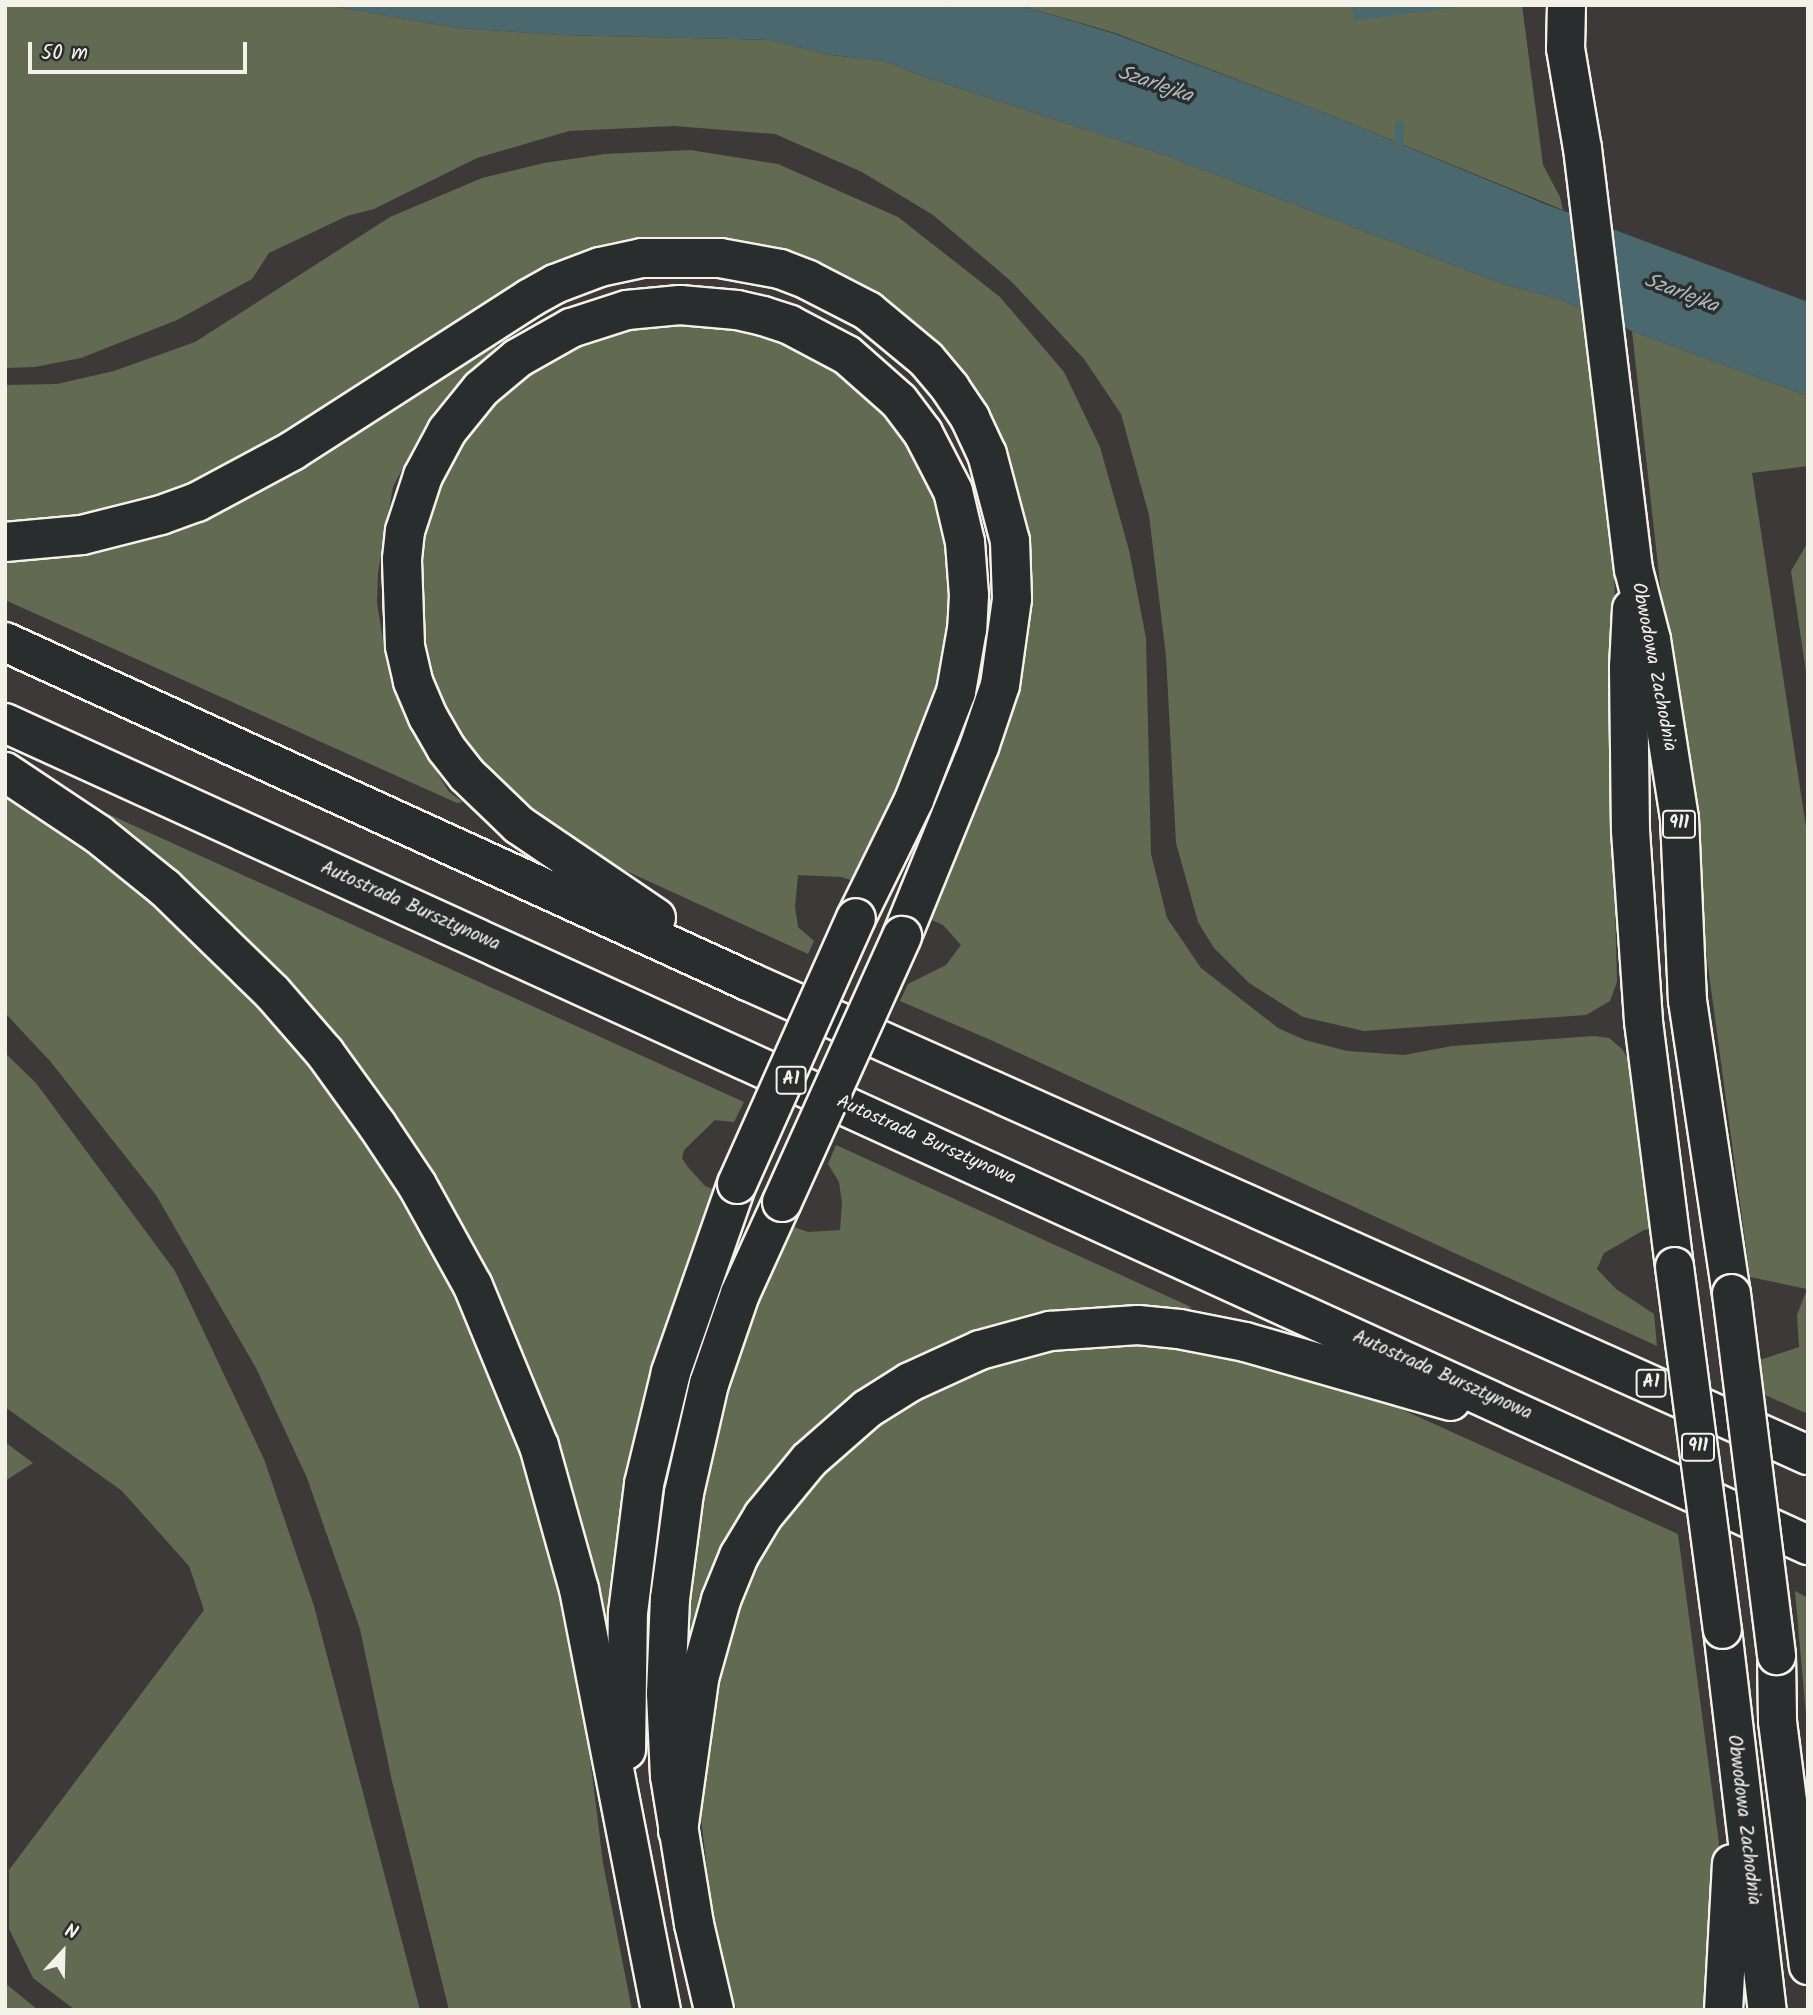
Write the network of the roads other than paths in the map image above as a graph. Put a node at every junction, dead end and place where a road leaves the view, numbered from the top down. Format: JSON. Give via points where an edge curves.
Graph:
{"nodes":[{"id":1,"x":1546,"y":5,"type":"edge"},
{"id":2,"x":1566,"y":5,"type":"edge"},
{"id":3,"x":1565,"y":48,"type":"junction"},
{"id":4,"x":5,"y":542,"type":"edge"},
{"id":5,"x":1633,"y":569,"type":"junction"},
{"id":6,"x":5,"y":642,"type":"edge"},
{"id":7,"x":5,"y":723,"type":"edge"},
{"id":8,"x":5,"y":772,"type":"edge"},
{"id":9,"x":750,"y":982,"type":"junction"},
{"id":10,"x":1578,"y":1437,"type":"junction"},
{"id":11,"x":1808,"y":1455,"type":"edge"},
{"id":12,"x":1808,"y":1545,"type":"edge"},
{"id":13,"x":1777,"y":1667,"type":"junction"},
{"id":14,"x":1734,"y":1746,"type":"junction"},
{"id":15,"x":1808,"y":1803,"type":"edge"},
{"id":16,"x":678,"y":1830,"type":"junction"},
{"id":17,"x":627,"y":1833,"type":"junction"},
{"id":18,"x":1808,"y":1965,"type":"edge"},
{"id":19,"x":661,"y":2010,"type":"edge"},
{"id":20,"x":714,"y":2010,"type":"edge"},
{"id":21,"x":1723,"y":2010,"type":"edge"},
{"id":22,"x":1767,"y":2010,"type":"edge"}],
"edges":[{"from":1,"to":3,"type":"main road","number":"911"},
{"from":2,"to":3,"type":"main road","number":"911"},
{"from":3,"to":5,"type":"main road","number":"911","via":[[1582,148]]},
{"from":4,"to":16,"type":"highway","bridge":true,"via":[[82,535],[197,502],[292,451],[555,284],[642,258],[720,258],[780,269],[838,294],[878,318],[926,359],[970,418],[987,454],[1010,541],[1012,599],[1000,685],[902,936],[727,1329],[709,1384],[684,1493],[666,1647],[666,1727]]},
{"from":5,"to":13,"type":"main road","name":"Obwodowa Zachodnia","number":"911","bridge":true,"via":[[1651,639],[1679,818],[1686,1000],[1731,1293]]},
{"from":5,"to":14,"type":"main road","name":"Obwodowa Zachodnia","number":"911","bridge":true,"via":[[1628,667],[1630,830],[1643,1021]]},
{"from":6,"to":9,"type":"highway","number":"A1"},
{"from":7,"to":10,"type":"highway","name":"Autostrada Bursztynowa","number":"A1"},
{"from":8,"to":17,"type":"highway","via":[[107,841],[227,946],[324,1053],[417,1185],[473,1286],[539,1446],[579,1590]]},
{"from":9,"to":11,"type":"highway","number":"A1"},
{"from":9,"to":17,"type":"highway","bridge":true,"via":[[539,840],[500,808],[446,748],[413,681],[405,646],[401,615],[405,531],[423,476],[447,431],[481,388],[518,358],[599,317],[656,305],[737,310],[790,325],[847,355],[874,377],[923,433],[956,504],[968,564],[967,629],[956,692],[939,741],[737,1184],[671,1372],[644,1484],[628,1612]]},
{"from":10,"to":12,"type":"highway","name":"Autostrada Bursztynowa","number":"A1"},
{"from":10,"to":16,"type":"highway","via":[[1245,1342],[1179,1329],[1138,1325],[1050,1331],[956,1361],[888,1395],[828,1441],[791,1480],[751,1536],[708,1640],[692,1716]]},
{"from":13,"to":15,"type":"main road"},
{"from":13,"to":18,"type":"main road","number":"911","via":[[1777,1721]]},
{"from":14,"to":21,"type":"main road"},
{"from":14,"to":22,"type":"main road","name":"Obwodowa Zachodnia","number":"911"},
{"from":16,"to":20,"type":"highway"},
{"from":17,"to":19,"type":"highway"}]}
